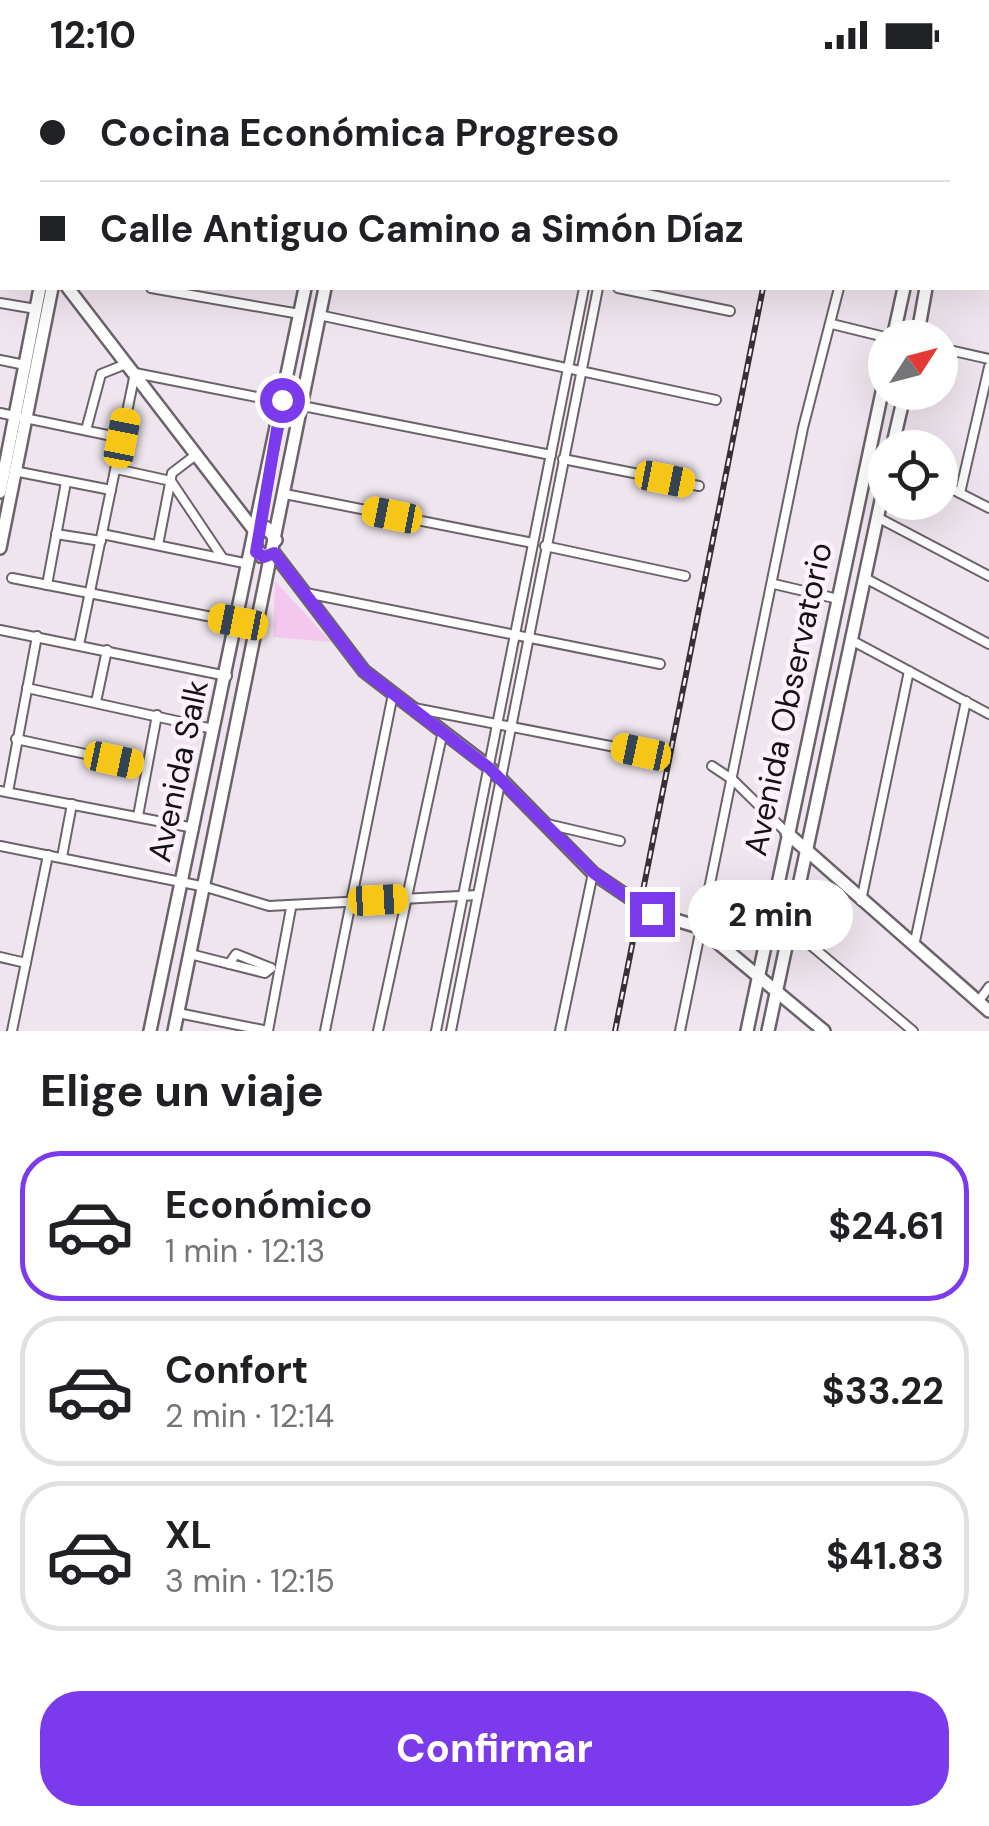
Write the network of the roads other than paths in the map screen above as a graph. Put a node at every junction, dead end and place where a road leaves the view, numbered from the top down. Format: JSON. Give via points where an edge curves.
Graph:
{"nodes":[{"id":1,"x":40,"y":290,"type":"edge"},
{"id":2,"x":51,"y":290,"type":"edge"},
{"id":3,"x":70,"y":290,"type":"edge"},
{"id":4,"x":162,"y":290,"type":"edge"},
{"id":5,"x":305,"y":290,"type":"edge"},
{"id":6,"x":325,"y":290,"type":"edge"},
{"id":7,"x":584,"y":290,"type":"edge"},
{"id":8,"x":598,"y":290,"type":"edge"},
{"id":9,"x":628,"y":290,"type":"edge"},
{"id":10,"x":840,"y":290,"type":"edge"},
{"id":11,"x":903,"y":290,"type":"edge"},
{"id":12,"x":926,"y":290,"type":"edge"},
{"id":13,"x":0,"y":303,"type":"edge"},
{"id":14,"x":36,"y":310,"type":"junction"},
{"id":15,"x":730,"y":311,"type":"dead end"},
{"id":16,"x":300,"y":314,"type":"junction"},
{"id":17,"x":320,"y":315,"type":"junction"},
{"id":18,"x":896,"y":320,"type":"edge"},
{"id":19,"x":920,"y":320,"type":"edge"},
{"id":20,"x":832,"y":324,"type":"junction"},
{"id":21,"x":868,"y":333,"type":"edge"},
{"id":22,"x":958,"y":352,"type":"edge"},
{"id":23,"x":989,"y":359,"type":"edge"},
{"id":24,"x":0,"y":360,"type":"edge"},
{"id":25,"x":31,"y":366,"type":"junction"},
{"id":26,"x":989,"y":367,"type":"edge"},
{"id":27,"x":131,"y":368,"type":"junction"},
{"id":28,"x":567,"y":369,"type":"junction"},
{"id":29,"x":580,"y":371,"type":"junction"},
{"id":30,"x":282,"y":400,"type":"junction"},
{"id":31,"x":716,"y":400,"type":"dead end"},
{"id":32,"x":302,"y":404,"type":"junction"},
{"id":33,"x":0,"y":413,"type":"edge"},
{"id":34,"x":21,"y":417,"type":"junction"},
{"id":35,"x":86,"y":430,"type":"junction"},
{"id":36,"x":122,"y":438,"type":"junction"},
{"id":37,"x":196,"y":454,"type":"junction"},
{"id":38,"x":552,"y":455,"type":"junction"},
{"id":39,"x":563,"y":459,"type":"junction"},
{"id":40,"x":868,"y":459,"type":"edge"},
{"id":41,"x":7,"y":469,"type":"edge"},
{"id":42,"x":116,"y":470,"type":"junction"},
{"id":43,"x":66,"y":482,"type":"junction"},
{"id":44,"x":171,"y":482,"type":"junction"},
{"id":45,"x":699,"y":486,"type":"dead end"},
{"id":46,"x":112,"y":490,"type":"junction"},
{"id":47,"x":0,"y":492,"type":"edge"},
{"id":48,"x":960,"y":493,"type":"joint"},
{"id":49,"x":285,"y":494,"type":"junction"},
{"id":50,"x":989,"y":508,"type":"edge"},
{"id":51,"x":877,"y":520,"type":"edge"},
{"id":52,"x":885,"y":520,"type":"edge"},
{"id":53,"x":56,"y":534,"type":"junction"},
{"id":54,"x":101,"y":538,"type":"junction"},
{"id":55,"x":255,"y":538,"type":"junction"},
{"id":56,"x":533,"y":543,"type":"junction"},
{"id":57,"x":850,"y":544,"type":"junction"},
{"id":58,"x":158,"y":545,"type":"junction"},
{"id":59,"x":275,"y":546,"type":"junction"},
{"id":60,"x":545,"y":546,"type":"junction"},
{"id":61,"x":0,"y":548,"type":"edge"},
{"id":62,"x":870,"y":549,"type":"junction"},
{"id":63,"x":222,"y":558,"type":"junction"},
{"id":64,"x":250,"y":564,"type":"junction"},
{"id":65,"x":686,"y":576,"type":"dead end"},
{"id":66,"x":989,"y":576,"type":"edge"},
{"id":67,"x":12,"y":578,"type":"dead end"},
{"id":68,"x":864,"y":578,"type":"junction"},
{"id":69,"x":774,"y":584,"type":"junction"},
{"id":70,"x":47,"y":585,"type":"junction"},
{"id":71,"x":302,"y":592,"type":"junction"},
{"id":72,"x":90,"y":593,"type":"junction"},
{"id":73,"x":838,"y":599,"type":"junction"},
{"id":74,"x":238,"y":622,"type":"junction"},
{"id":75,"x":0,"y":630,"type":"edge"},
{"id":76,"x":514,"y":634,"type":"junction"},
{"id":77,"x":527,"y":635,"type":"junction"},
{"id":78,"x":38,"y":636,"type":"junction"},
{"id":79,"x":851,"y":640,"type":"junction"},
{"id":80,"x":79,"y":644,"type":"junction"},
{"id":81,"x":989,"y":644,"type":"edge"},
{"id":82,"x":107,"y":650,"type":"junction"},
{"id":83,"x":660,"y":664,"type":"dead end"},
{"id":84,"x":909,"y":671,"type":"junction"},
{"id":85,"x":227,"y":676,"type":"junction"},
{"id":86,"x":27,"y":688,"type":"junction"},
{"id":87,"x":392,"y":694,"type":"junction"},
{"id":88,"x":966,"y":701,"type":"junction"},
{"id":89,"x":96,"y":702,"type":"junction"},
{"id":90,"x":414,"y":708,"type":"junction"},
{"id":91,"x":989,"y":714,"type":"edge"},
{"id":92,"x":156,"y":715,"type":"junction"},
{"id":93,"x":498,"y":722,"type":"junction"},
{"id":94,"x":511,"y":724,"type":"junction"},
{"id":95,"x":214,"y":730,"type":"junction"},
{"id":96,"x":442,"y":730,"type":"junction"},
{"id":97,"x":16,"y":739,"type":"junction"},
{"id":98,"x":641,"y":752,"type":"dead end"},
{"id":99,"x":712,"y":766,"type":"dead end"},
{"id":100,"x":146,"y":767,"type":"junction"},
{"id":101,"x":489,"y":768,"type":"junction"},
{"id":102,"x":733,"y":780,"type":"junction"},
{"id":103,"x":500,"y":781,"type":"junction"},
{"id":104,"x":4,"y":791,"type":"edge"},
{"id":105,"x":72,"y":804,"type":"junction"},
{"id":106,"x":138,"y":816,"type":"junction"},
{"id":107,"x":542,"y":824,"type":"junction"},
{"id":108,"x":194,"y":828,"type":"junction"},
{"id":109,"x":787,"y":833,"type":"junction"},
{"id":110,"x":620,"y":841,"type":"dead end"},
{"id":111,"x":0,"y":846,"type":"edge"},
{"id":112,"x":804,"y":852,"type":"junction"},
{"id":113,"x":48,"y":855,"type":"junction"},
{"id":114,"x":62,"y":857,"type":"junction"},
{"id":115,"x":594,"y":873,"type":"junction"},
{"id":116,"x":182,"y":882,"type":"junction"},
{"id":117,"x":206,"y":887,"type":"junction"},
{"id":118,"x":464,"y":894,"type":"junction"},
{"id":119,"x":478,"y":895,"type":"junction"},
{"id":120,"x":406,"y":898,"type":"junction"},
{"id":121,"x":351,"y":901,"type":"junction"},
{"id":122,"x":861,"y":901,"type":"junction"},
{"id":123,"x":291,"y":908,"type":"junction"},
{"id":124,"x":789,"y":926,"type":"junction"},
{"id":125,"x":700,"y":928,"type":"junction"},
{"id":126,"x":914,"y":947,"type":"junction"},
{"id":127,"x":190,"y":954,"type":"junction"},
{"id":128,"x":0,"y":957,"type":"edge"},
{"id":129,"x":26,"y":963,"type":"junction"},
{"id":130,"x":230,"y":964,"type":"junction"},
{"id":131,"x":758,"y":973,"type":"junction"},
{"id":132,"x":989,"y":987,"type":"edge"},
{"id":133,"x":776,"y":990,"type":"junction"},
{"id":134,"x":978,"y":1002,"type":"junction"},
{"id":135,"x":989,"y":1012,"type":"edge"},
{"id":136,"x":178,"y":1013,"type":"junction"},
{"id":137,"x":12,"y":1031,"type":"edge"},
{"id":138,"x":150,"y":1031,"type":"edge"},
{"id":139,"x":174,"y":1031,"type":"edge"},
{"id":140,"x":268,"y":1031,"type":"edge"},
{"id":141,"x":324,"y":1031,"type":"edge"},
{"id":142,"x":378,"y":1031,"type":"edge"},
{"id":143,"x":436,"y":1031,"type":"edge"},
{"id":144,"x":451,"y":1031,"type":"edge"},
{"id":145,"x":560,"y":1031,"type":"edge"},
{"id":146,"x":680,"y":1031,"type":"edge"},
{"id":147,"x":747,"y":1031,"type":"edge"},
{"id":148,"x":768,"y":1031,"type":"edge"},
{"id":149,"x":824,"y":1031,"type":"edge"},
{"id":150,"x":912,"y":1031,"type":"edge"}],
"edges":[{"from":1,"to":14,"type":"main road"},
{"from":2,"to":25,"type":"main road"},
{"from":3,"to":27,"type":"main road"},
{"from":4,"to":16,"type":"street"},
{"from":5,"to":16,"type":"main road","name":"Avenida Salk"},
{"from":6,"to":17,"type":"main road","name":"Avenida Salk"},
{"from":7,"to":28,"type":"street"},
{"from":8,"to":29,"type":"street"},
{"from":9,"to":15,"type":"street"},
{"from":10,"to":20,"type":"street"},
{"from":11,"to":18,"type":"main road"},
{"from":12,"to":19,"type":"main road"},
{"from":13,"to":14,"type":"street"},
{"from":14,"to":25,"type":"main road"},
{"from":16,"to":30,"type":"main road","name":"Avenida Salk"},
{"from":17,"to":28,"type":"street"},
{"from":17,"to":32,"type":"main road","name":"Avenida Salk"},
{"from":20,"to":21,"type":"street"},
{"from":20,"to":69,"type":"street"},
{"from":22,"to":23,"type":"street"},
{"from":24,"to":25,"type":"street"},
{"from":25,"to":34,"type":"main road"},
{"from":26,"to":48,"type":"street"},
{"from":27,"to":30,"type":"street"},
{"from":27,"to":35,"type":"street","via":[[101,374]]},
{"from":27,"to":36,"type":"street"},
{"from":27,"to":37,"type":"main road"},
{"from":28,"to":29,"type":"street"},
{"from":28,"to":38,"type":"street"},
{"from":29,"to":31,"type":"street"},
{"from":29,"to":39,"type":"street"},
{"from":30,"to":32,"type":"street"},
{"from":30,"to":55,"type":"main road","name":"Avenida Salk"},
{"from":32,"to":38,"type":"street"},
{"from":32,"to":49,"type":"main road","name":"Avenida Salk"},
{"from":33,"to":34,"type":"street"},
{"from":34,"to":35,"type":"street"},
{"from":34,"to":41,"type":"main road"},
{"from":35,"to":36,"type":"street"},
{"from":36,"to":42,"type":"street"},
{"from":37,"to":44,"type":"street","via":[[174,470]]},
{"from":37,"to":55,"type":"main road"},
{"from":38,"to":56,"type":"street"},
{"from":39,"to":45,"type":"street"},
{"from":39,"to":60,"type":"street"},
{"from":40,"to":57,"type":"main road","name":"Avenida Observatorio"},
{"from":41,"to":43,"type":"street"},
{"from":41,"to":47,"type":"main road"},
{"from":41,"to":61,"type":"main road"},
{"from":42,"to":44,"type":"street"},
{"from":42,"to":46,"type":"street"},
{"from":43,"to":46,"type":"street"},
{"from":43,"to":53,"type":"street"},
{"from":44,"to":58,"type":"street"},
{"from":44,"to":63,"type":"street"},
{"from":46,"to":54,"type":"street"},
{"from":48,"to":50,"type":"street"},
{"from":49,"to":56,"type":"street"},
{"from":49,"to":59,"type":"main road","name":"Avenida Salk"},
{"from":51,"to":62,"type":"main road","name":"Avenida Observatorio"},
{"from":52,"to":66,"type":"street"},
{"from":53,"to":54,"type":"street"},
{"from":53,"to":70,"type":"street"},
{"from":54,"to":58,"type":"street"},
{"from":54,"to":72,"type":"street"},
{"from":55,"to":59,"type":"main road","via":[[270,529]]},
{"from":55,"to":59,"type":"main road","via":[[261,556]]},
{"from":55,"to":64,"type":"main road","name":"Avenida Salk"},
{"from":56,"to":76,"type":"street"},
{"from":57,"to":62,"type":"main road"},
{"from":57,"to":73,"type":"main road","name":"Avenida Observatorio"},
{"from":58,"to":63,"type":"street"},
{"from":59,"to":71,"type":"main road"},
{"from":59,"to":117,"type":"main road","name":"Avenida Salk"},
{"from":60,"to":65,"type":"street"},
{"from":60,"to":77,"type":"street"},
{"from":62,"to":68,"type":"main road","name":"Avenida Observatorio"},
{"from":63,"to":64,"type":"street"},
{"from":64,"to":74,"type":"main road","name":"Avenida Salk"},
{"from":67,"to":70,"type":"street"},
{"from":68,"to":79,"type":"main road","name":"Avenida Observatorio"},
{"from":68,"to":81,"type":"street"},
{"from":69,"to":73,"type":"street"},
{"from":69,"to":102,"type":"street"},
{"from":70,"to":72,"type":"street"},
{"from":71,"to":76,"type":"street"},
{"from":71,"to":87,"type":"main road","via":[[364,671]]},
{"from":72,"to":74,"type":"street"},
{"from":72,"to":80,"type":"street"},
{"from":73,"to":109,"type":"main road","name":"Avenida Observatorio"},
{"from":74,"to":85,"type":"main road","name":"Avenida Salk"},
{"from":75,"to":78,"type":"street"},
{"from":76,"to":77,"type":"street"},
{"from":76,"to":93,"type":"street"},
{"from":77,"to":83,"type":"street"},
{"from":77,"to":94,"type":"street"},
{"from":78,"to":80,"type":"street"},
{"from":78,"to":86,"type":"street"},
{"from":79,"to":84,"type":"street"},
{"from":79,"to":112,"type":"main road","name":"Avenida Observatorio"},
{"from":80,"to":82,"type":"street"},
{"from":82,"to":85,"type":"street"},
{"from":82,"to":89,"type":"street"},
{"from":84,"to":88,"type":"street"},
{"from":84,"to":122,"type":"street"},
{"from":85,"to":95,"type":"main road","name":"Avenida Salk"},
{"from":86,"to":89,"type":"street"},
{"from":86,"to":97,"type":"street"},
{"from":87,"to":90,"type":"main road"},
{"from":87,"to":121,"type":"street"},
{"from":88,"to":91,"type":"street"},
{"from":88,"to":126,"type":"street"},
{"from":89,"to":92,"type":"street"},
{"from":90,"to":93,"type":"street"},
{"from":90,"to":96,"type":"main road"},
{"from":92,"to":95,"type":"street"},
{"from":92,"to":100,"type":"street"},
{"from":93,"to":94,"type":"street"},
{"from":93,"to":101,"type":"street"},
{"from":94,"to":98,"type":"street"},
{"from":94,"to":103,"type":"street"},
{"from":95,"to":108,"type":"main road","name":"Avenida Salk"},
{"from":96,"to":101,"type":"main road"},
{"from":96,"to":120,"type":"street"},
{"from":97,"to":100,"type":"street"},
{"from":97,"to":104,"type":"street"},
{"from":99,"to":102,"type":"street"},
{"from":100,"to":106,"type":"street"},
{"from":101,"to":103,"type":"main road"},
{"from":101,"to":118,"type":"street"},
{"from":102,"to":109,"type":"street"},
{"from":102,"to":125,"type":"street"},
{"from":103,"to":107,"type":"main road"},
{"from":103,"to":119,"type":"street"},
{"from":104,"to":105,"type":"street"},
{"from":105,"to":106,"type":"street"},
{"from":105,"to":114,"type":"street"},
{"from":106,"to":108,"type":"street"},
{"from":107,"to":110,"type":"street"},
{"from":107,"to":115,"type":"main road"},
{"from":108,"to":116,"type":"main road","name":"Avenida Salk"},
{"from":109,"to":112,"type":"main road"},
{"from":109,"to":131,"type":"main road","name":"Avenida Observatorio"},
{"from":111,"to":113,"type":"street"},
{"from":112,"to":122,"type":"main road"},
{"from":112,"to":124,"type":"main road","name":"Avenida Observatorio"},
{"from":113,"to":114,"type":"street"},
{"from":113,"to":129,"type":"street"},
{"from":114,"to":116,"type":"street"},
{"from":115,"to":125,"type":"main road","via":[[652,914]]},
{"from":115,"to":145,"type":"street"},
{"from":116,"to":117,"type":"street"},
{"from":116,"to":138,"type":"main road","name":"Avenida Salk"},
{"from":117,"to":123,"type":"street"},
{"from":117,"to":127,"type":"main road","name":"Avenida Salk"},
{"from":118,"to":119,"type":"street"},
{"from":118,"to":120,"type":"street"},
{"from":118,"to":143,"type":"street"},
{"from":119,"to":144,"type":"street"},
{"from":120,"to":121,"type":"street"},
{"from":120,"to":142,"type":"street"},
{"from":121,"to":123,"type":"street"},
{"from":121,"to":141,"type":"street"},
{"from":122,"to":126,"type":"main road"},
{"from":123,"to":140,"type":"street"},
{"from":124,"to":133,"type":"main road","name":"Avenida Observatorio"},
{"from":124,"to":150,"type":"street"},
{"from":125,"to":131,"type":"main road"},
{"from":125,"to":146,"type":"street"},
{"from":126,"to":134,"type":"main road"},
{"from":127,"to":130,"type":"street"},
{"from":127,"to":136,"type":"main road","name":"Avenida Salk"},
{"from":128,"to":129,"type":"street"},
{"from":129,"to":137,"type":"street"},
{"from":130,"to":130,"type":"street","via":[[236,954],[271,968],[265,973]]},
{"from":131,"to":133,"type":"main road"},
{"from":131,"to":147,"type":"main road","name":"Avenida Observatorio"},
{"from":132,"to":134,"type":"street"},
{"from":133,"to":148,"type":"main road","name":"Avenida Observatorio"},
{"from":133,"to":149,"type":"main road"},
{"from":134,"to":135,"type":"main road"},
{"from":136,"to":139,"type":"main road","name":"Avenida Salk"},
{"from":136,"to":140,"type":"street"}]}
